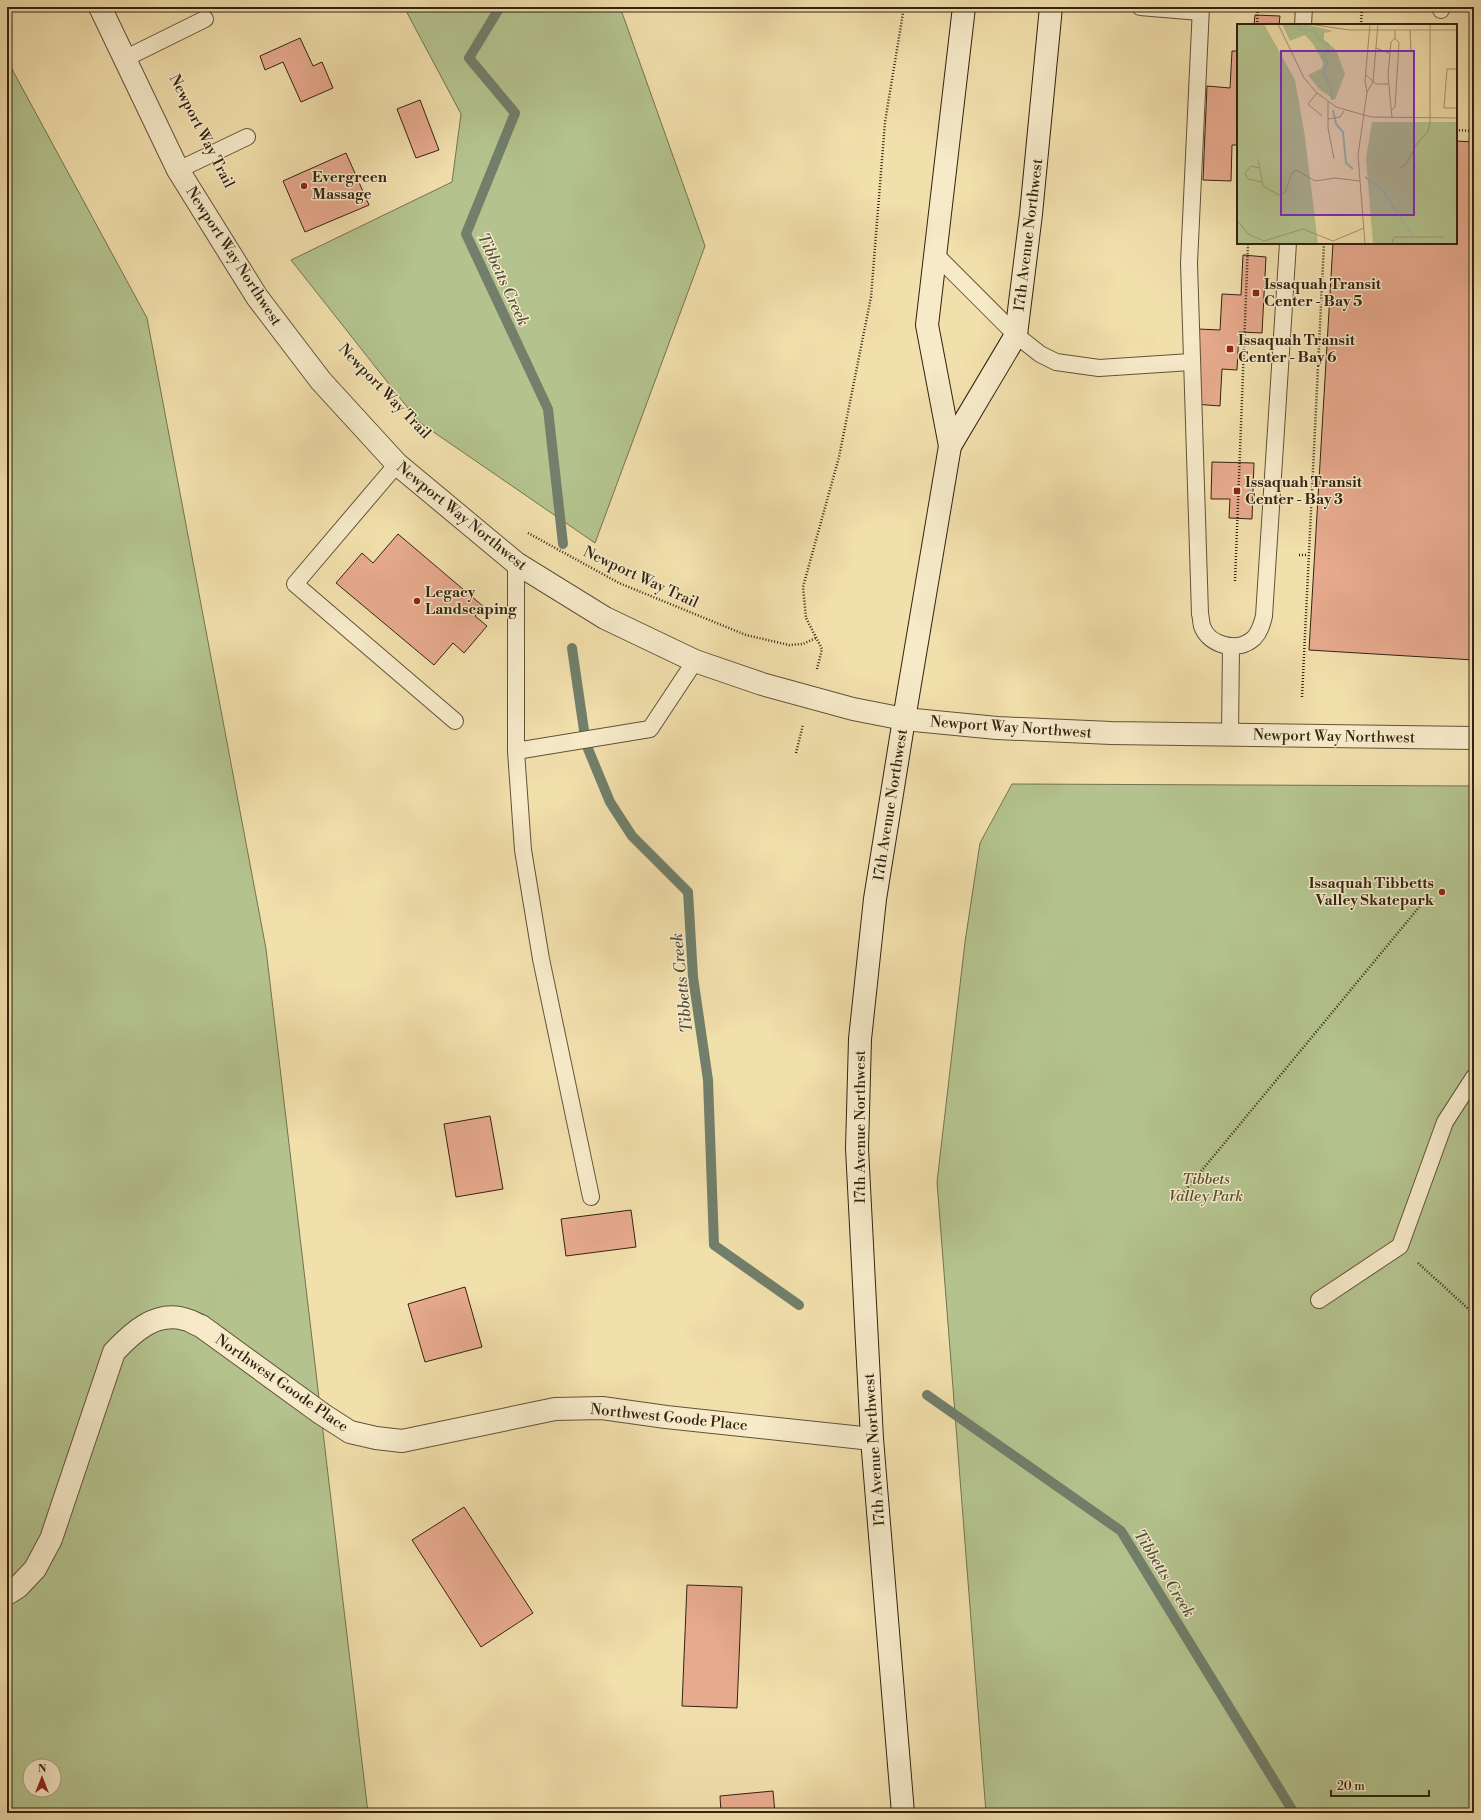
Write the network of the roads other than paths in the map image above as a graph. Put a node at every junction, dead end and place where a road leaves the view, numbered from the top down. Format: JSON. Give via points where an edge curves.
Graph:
{"nodes":[{"id":1,"x":100,"y":7,"type":"edge"},
{"id":2,"x":964,"y":7,"type":"edge"},
{"id":3,"x":1051,"y":7,"type":"edge"},
{"id":4,"x":1140,"y":7,"type":"edge"},
{"id":5,"x":1304,"y":7,"type":"edge"},
{"id":6,"x":1200,"y":9,"type":"edge"},
{"id":7,"x":205,"y":19,"type":"dead end"},
{"id":8,"x":1303,"y":24,"type":"edge"},
{"id":9,"x":124,"y":59,"type":"junction"},
{"id":10,"x":247,"y":136,"type":"dead end"},
{"id":11,"x":178,"y":170,"type":"junction"},
{"id":12,"x":1288,"y":244,"type":"edge"},
{"id":13,"x":936,"y":255,"type":"junction"},
{"id":14,"x":1016,"y":335,"type":"junction"},
{"id":15,"x":1191,"y":362,"type":"junction"},
{"id":16,"x":950,"y":446,"type":"junction"},
{"id":17,"x":398,"y":464,"type":"junction"},
{"id":18,"x":516,"y":564,"type":"junction"},
{"id":19,"x":1231,"y":646,"type":"junction"},
{"id":20,"x":695,"y":661,"type":"junction"},
{"id":21,"x":904,"y":719,"type":"junction"},
{"id":22,"x":455,"y":721,"type":"dead end"},
{"id":23,"x":1230,"y":735,"type":"junction"},
{"id":24,"x":1474,"y":738,"type":"edge"},
{"id":25,"x":516,"y":751,"type":"junction"},
{"id":26,"x":1474,"y":1077,"type":"edge"},
{"id":27,"x":591,"y":1197,"type":"dead end"},
{"id":28,"x":1319,"y":1300,"type":"dead end"},
{"id":29,"x":872,"y":1439,"type":"junction"},
{"id":30,"x":7,"y":1594,"type":"edge"},
{"id":31,"x":903,"y":1813,"type":"edge"}],
"edges":[{"from":1,"to":9,"type":"street","name":"Newport Way Northwest"},
{"from":2,"to":13,"type":"street","name":"17th Avenue Northwest"},
{"from":3,"to":14,"type":"street","name":"17th Avenue Northwest","via":[[1031,214]]},
{"from":4,"to":6,"type":"lane"},
{"from":5,"to":8,"type":"lane"},
{"from":6,"to":15,"type":"lane","via":[[1189,263]]},
{"from":7,"to":9,"type":"lane"},
{"from":9,"to":11,"type":"street","name":"Newport Way Northwest"},
{"from":10,"to":11,"type":"lane"},
{"from":11,"to":17,"type":"street","name":"Newport Way Northwest","via":[[257,297],[321,380]]},
{"from":12,"to":19,"type":"lane","via":[[1264,616],[1261,628],[1254,638],[1243,645]]},
{"from":13,"to":14,"type":"lane"},
{"from":13,"to":16,"type":"street","name":"17th Avenue Northwest","via":[[927,325]]},
{"from":14,"to":15,"type":"lane","via":[[1040,354],[1056,362],[1079,366],[1099,368]]},
{"from":14,"to":16,"type":"street","name":"17th Avenue Northwest"},
{"from":15,"to":19,"type":"lane","via":[[1200,614],[1202,626],[1209,636],[1219,644]]},
{"from":16,"to":21,"type":"street","name":"17th Avenue Northwest"},
{"from":17,"to":18,"type":"street","name":"Newport Way Northwest"},
{"from":17,"to":22,"type":"lane","via":[[295,584]]},
{"from":18,"to":20,"type":"street","name":"Newport Way Northwest","via":[[605,618]]},
{"from":18,"to":25,"type":"lane"},
{"from":19,"to":23,"type":"lane"},
{"from":20,"to":21,"type":"street","name":"Newport Way Northwest","via":[[803,696]]},
{"from":20,"to":25,"type":"lane","via":[[650,729]]},
{"from":21,"to":23,"type":"street","name":"Newport Way Northwest","via":[[997,728]]},
{"from":21,"to":29,"type":"street","name":"17th Avenue Northwest","via":[[875,900],[860,1039],[857,1148]]},
{"from":23,"to":24,"type":"street","name":"Newport Way Northwest"},
{"from":25,"to":27,"type":"lane","via":[[523,850],[537,936]]},
{"from":26,"to":28,"type":"lane","via":[[1446,1122],[1400,1246]]},
{"from":29,"to":30,"type":"street","name":"Northwest Goode Place","via":[[602,1408],[555,1409],[402,1441],[376,1438],[350,1432],[201,1326],[184,1319],[167,1317],[133,1332],[114,1352],[51,1539],[35,1569],[18,1587]]},
{"from":29,"to":31,"type":"street","name":"17th Avenue Northwest"}]}
